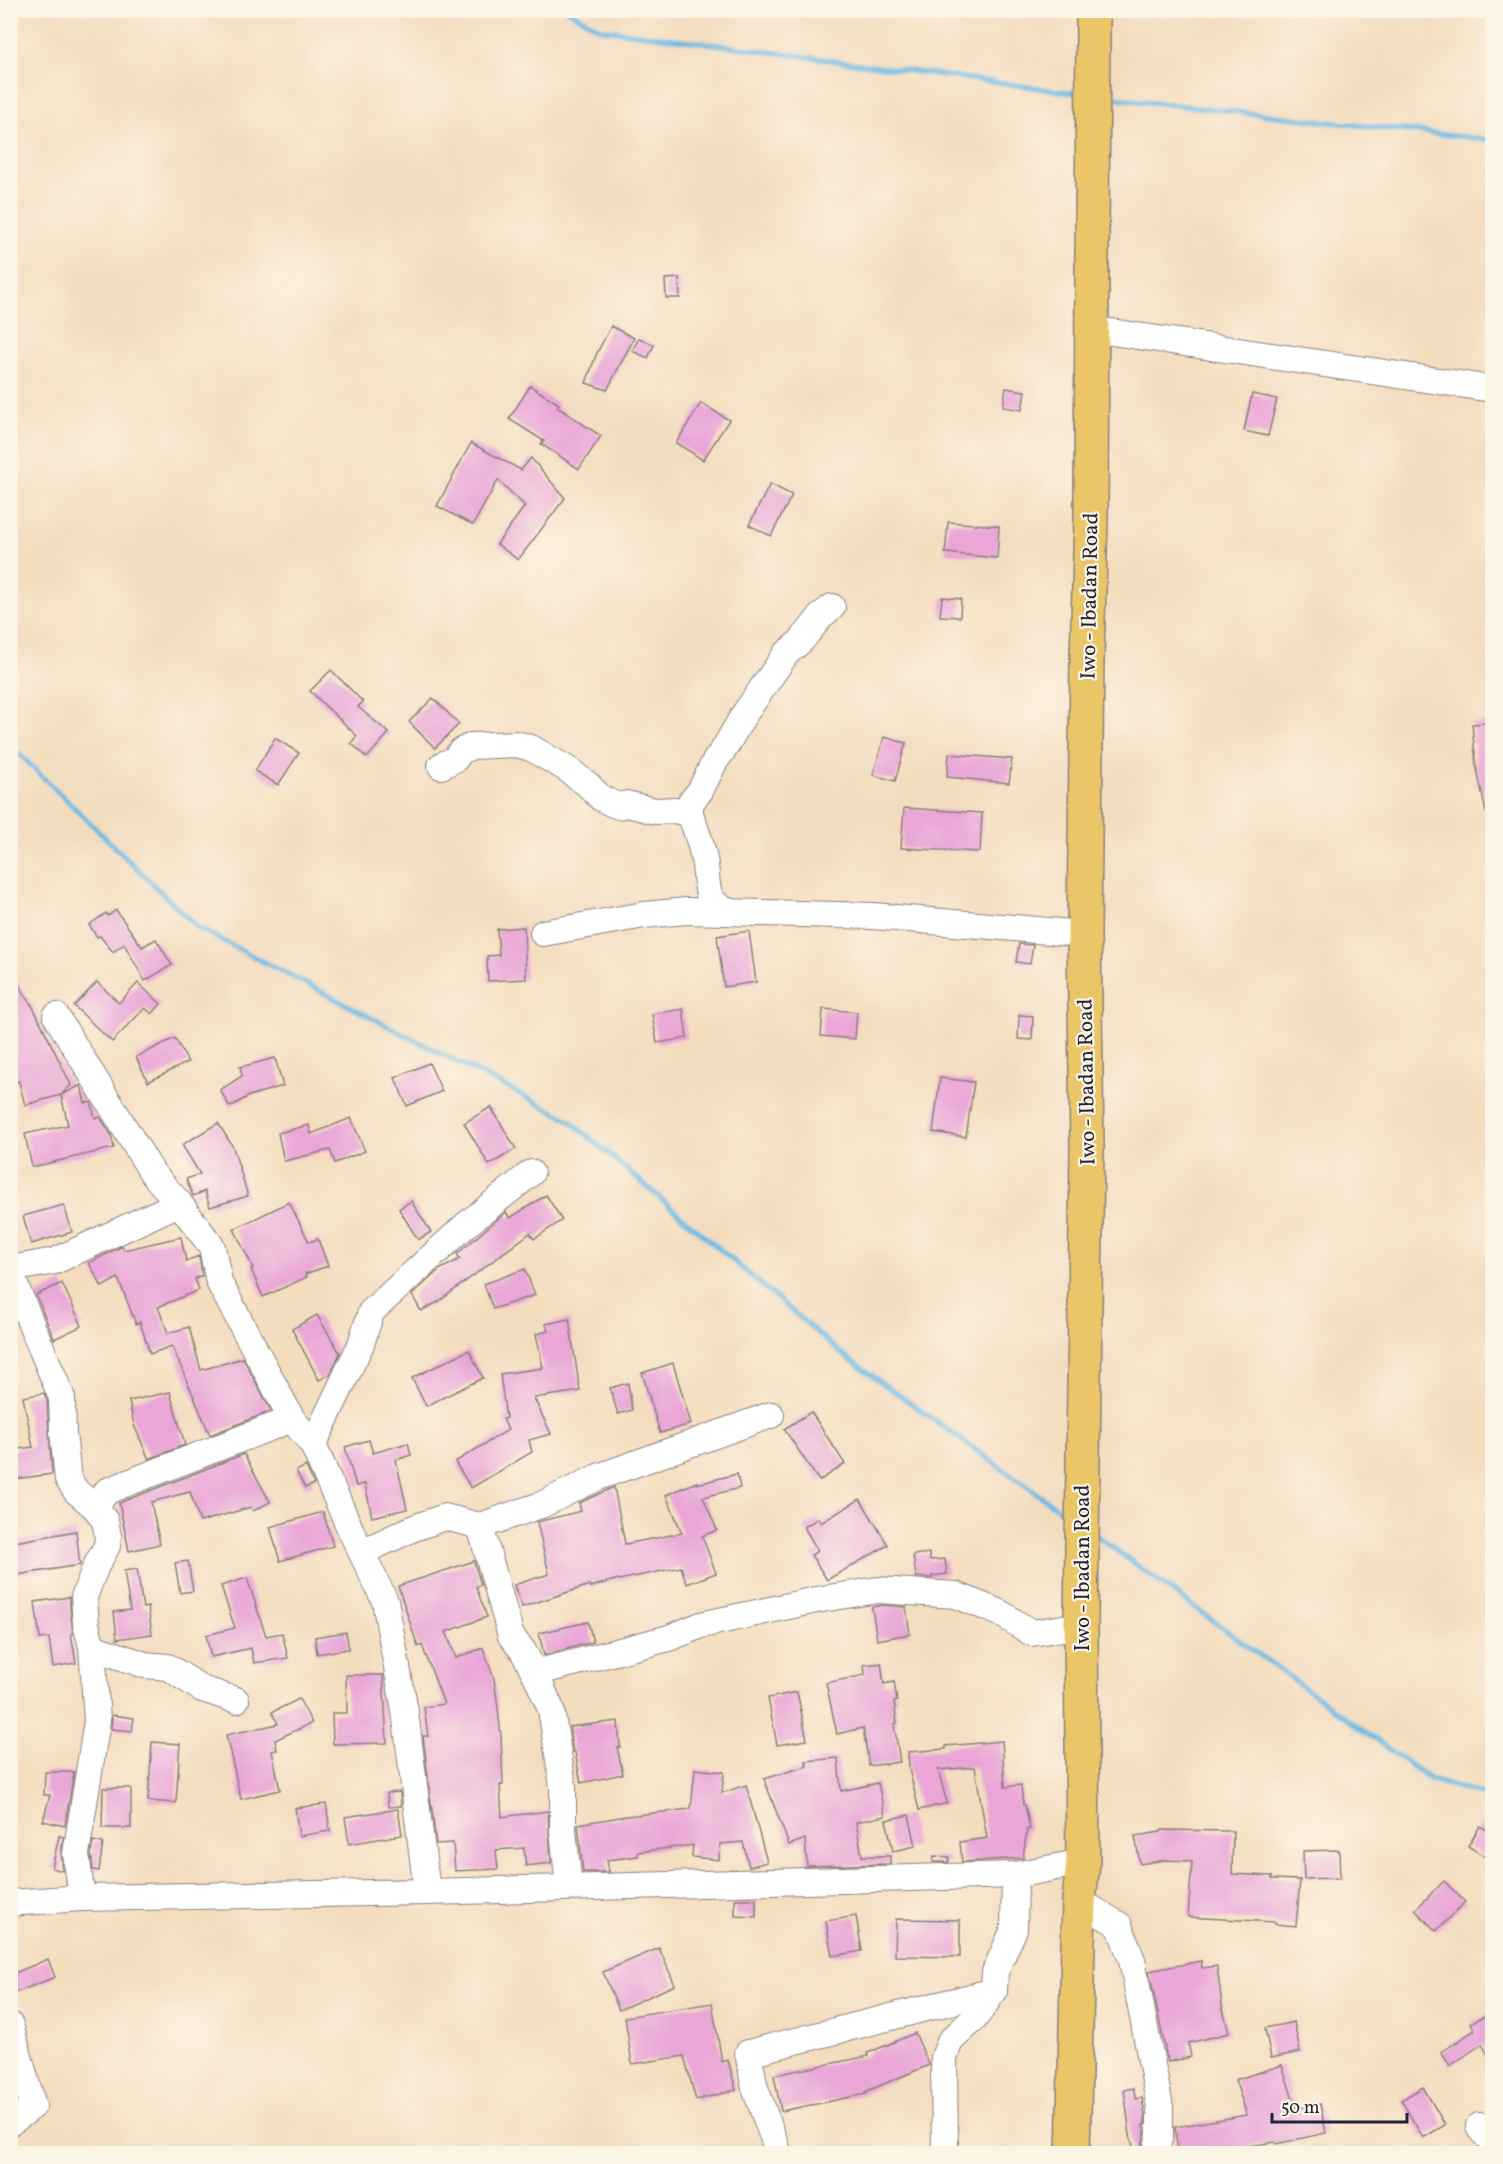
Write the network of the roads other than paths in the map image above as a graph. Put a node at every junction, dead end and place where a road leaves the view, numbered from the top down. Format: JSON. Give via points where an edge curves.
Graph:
{"nodes":[{"id":1,"x":1093,"y":25,"type":"edge"},
{"id":2,"x":1091,"y":329,"type":"junction"},
{"id":3,"x":1492,"y":389,"type":"edge"},
{"id":4,"x":832,"y":607,"type":"dead end"},
{"id":5,"x":441,"y":766,"type":"dead end"},
{"id":6,"x":690,"y":814,"type":"junction"},
{"id":7,"x":727,"y":911,"type":"junction"},
{"id":8,"x":543,"y":933,"type":"dead end"},
{"id":9,"x":1084,"y":934,"type":"junction"},
{"id":10,"x":56,"y":1016,"type":"dead end"},
{"id":11,"x":531,"y":1173,"type":"dead end"},
{"id":12,"x":179,"y":1203,"type":"junction"},
{"id":13,"x":10,"y":1271,"type":"edge"},
{"id":14,"x":771,"y":1415,"type":"dead end"},
{"id":15,"x":292,"y":1419,"type":"junction"},
{"id":16,"x":313,"y":1445,"type":"junction"},
{"id":17,"x":94,"y":1507,"type":"junction"},
{"id":18,"x":480,"y":1526,"type":"junction"},
{"id":19,"x":362,"y":1552,"type":"junction"},
{"id":20,"x":1082,"y":1625,"type":"junction"},
{"id":21,"x":92,"y":1647,"type":"junction"},
{"id":22,"x":535,"y":1672,"type":"junction"},
{"id":23,"x":236,"y":1700,"type":"dead end"},
{"id":24,"x":1083,"y":1862,"type":"junction"},
{"id":25,"x":1015,"y":1875,"type":"junction"},
{"id":26,"x":568,"y":1887,"type":"junction"},
{"id":27,"x":427,"y":1892,"type":"junction"},
{"id":28,"x":81,"y":1898,"type":"junction"},
{"id":29,"x":1078,"y":1901,"type":"junction"},
{"id":30,"x":10,"y":1903,"type":"edge"},
{"id":31,"x":994,"y":1991,"type":"junction"},
{"id":32,"x":10,"y":2025,"type":"edge"},
{"id":33,"x":10,"y":2123,"type":"edge"},
{"id":34,"x":779,"y":2154,"type":"edge"},
{"id":35,"x":945,"y":2154,"type":"edge"},
{"id":36,"x":1073,"y":2154,"type":"edge"},
{"id":37,"x":1155,"y":2154,"type":"edge"}],
"edges":[{"from":1,"to":2,"type":"main road","name":"Iwo - Ibadan Road"},
{"from":2,"to":3,"type":"street"},
{"from":2,"to":9,"type":"main road","name":"Iwo - Ibadan Road"},
{"from":4,"to":6,"type":"street","via":[[786,654],[743,716],[690,803]]},
{"from":5,"to":6,"type":"street","via":[[472,746],[516,744],[531,748],[567,769],[611,803]]},
{"from":6,"to":7,"type":"street","via":[[705,860],[708,894]]},
{"from":7,"to":8,"type":"street","via":[[644,915]]},
{"from":7,"to":9,"type":"street","via":[[873,916]]},
{"from":9,"to":20,"type":"main road","name":"Iwo - Ibadan Road","via":[[1087,1148]]},
{"from":10,"to":12,"type":"street","via":[[153,1174]]},
{"from":11,"to":16,"type":"street","via":[[466,1225],[370,1312],[361,1344]]},
{"from":12,"to":13,"type":"street","via":[[55,1261]]},
{"from":12,"to":15,"type":"street","via":[[212,1247],[219,1282]]},
{"from":13,"to":17,"type":"street","via":[[62,1398],[68,1479]]},
{"from":14,"to":18,"type":"street","via":[[598,1477],[541,1505]]},
{"from":15,"to":16,"type":"street"},
{"from":15,"to":17,"type":"street","via":[[107,1491]]},
{"from":16,"to":19,"type":"street"},
{"from":17,"to":21,"type":"street","via":[[105,1521],[108,1536],[84,1597]]},
{"from":18,"to":19,"type":"street","via":[[445,1517]]},
{"from":18,"to":22,"type":"street","via":[[511,1636]]},
{"from":19,"to":27,"type":"street","via":[[385,1601],[391,1625]]},
{"from":20,"to":22,"type":"street","via":[[1032,1633],[1000,1613],[956,1595],[878,1590],[701,1625],[669,1638]]},
{"from":20,"to":24,"type":"main road","name":"Iwo - Ibadan Road"},
{"from":21,"to":23,"type":"street","via":[[145,1665],[168,1667],[202,1689]]},
{"from":21,"to":28,"type":"street","via":[[97,1721],[76,1854]]},
{"from":22,"to":26,"type":"street","via":[[550,1709],[557,1746]]},
{"from":24,"to":25,"type":"street"},
{"from":24,"to":29,"type":"main road","name":"Iwo - Ibadan Road"},
{"from":25,"to":26,"type":"street"},
{"from":25,"to":31,"type":"street","via":[[1014,1929],[995,1972]]},
{"from":26,"to":27,"type":"street"},
{"from":27,"to":28,"type":"street"},
{"from":28,"to":30,"type":"street"},
{"from":29,"to":36,"type":"main road","name":"Iwo - Ibadan Road"},
{"from":29,"to":37,"type":"street","via":[[1119,1925],[1132,1960],[1160,2107]]},
{"from":31,"to":34,"type":"street","via":[[748,2053],[755,2088]]},
{"from":31,"to":35,"type":"street","via":[[975,2018],[950,2041],[944,2058]]},
{"from":32,"to":33,"type":"street","via":[[33,2106]]}]}
